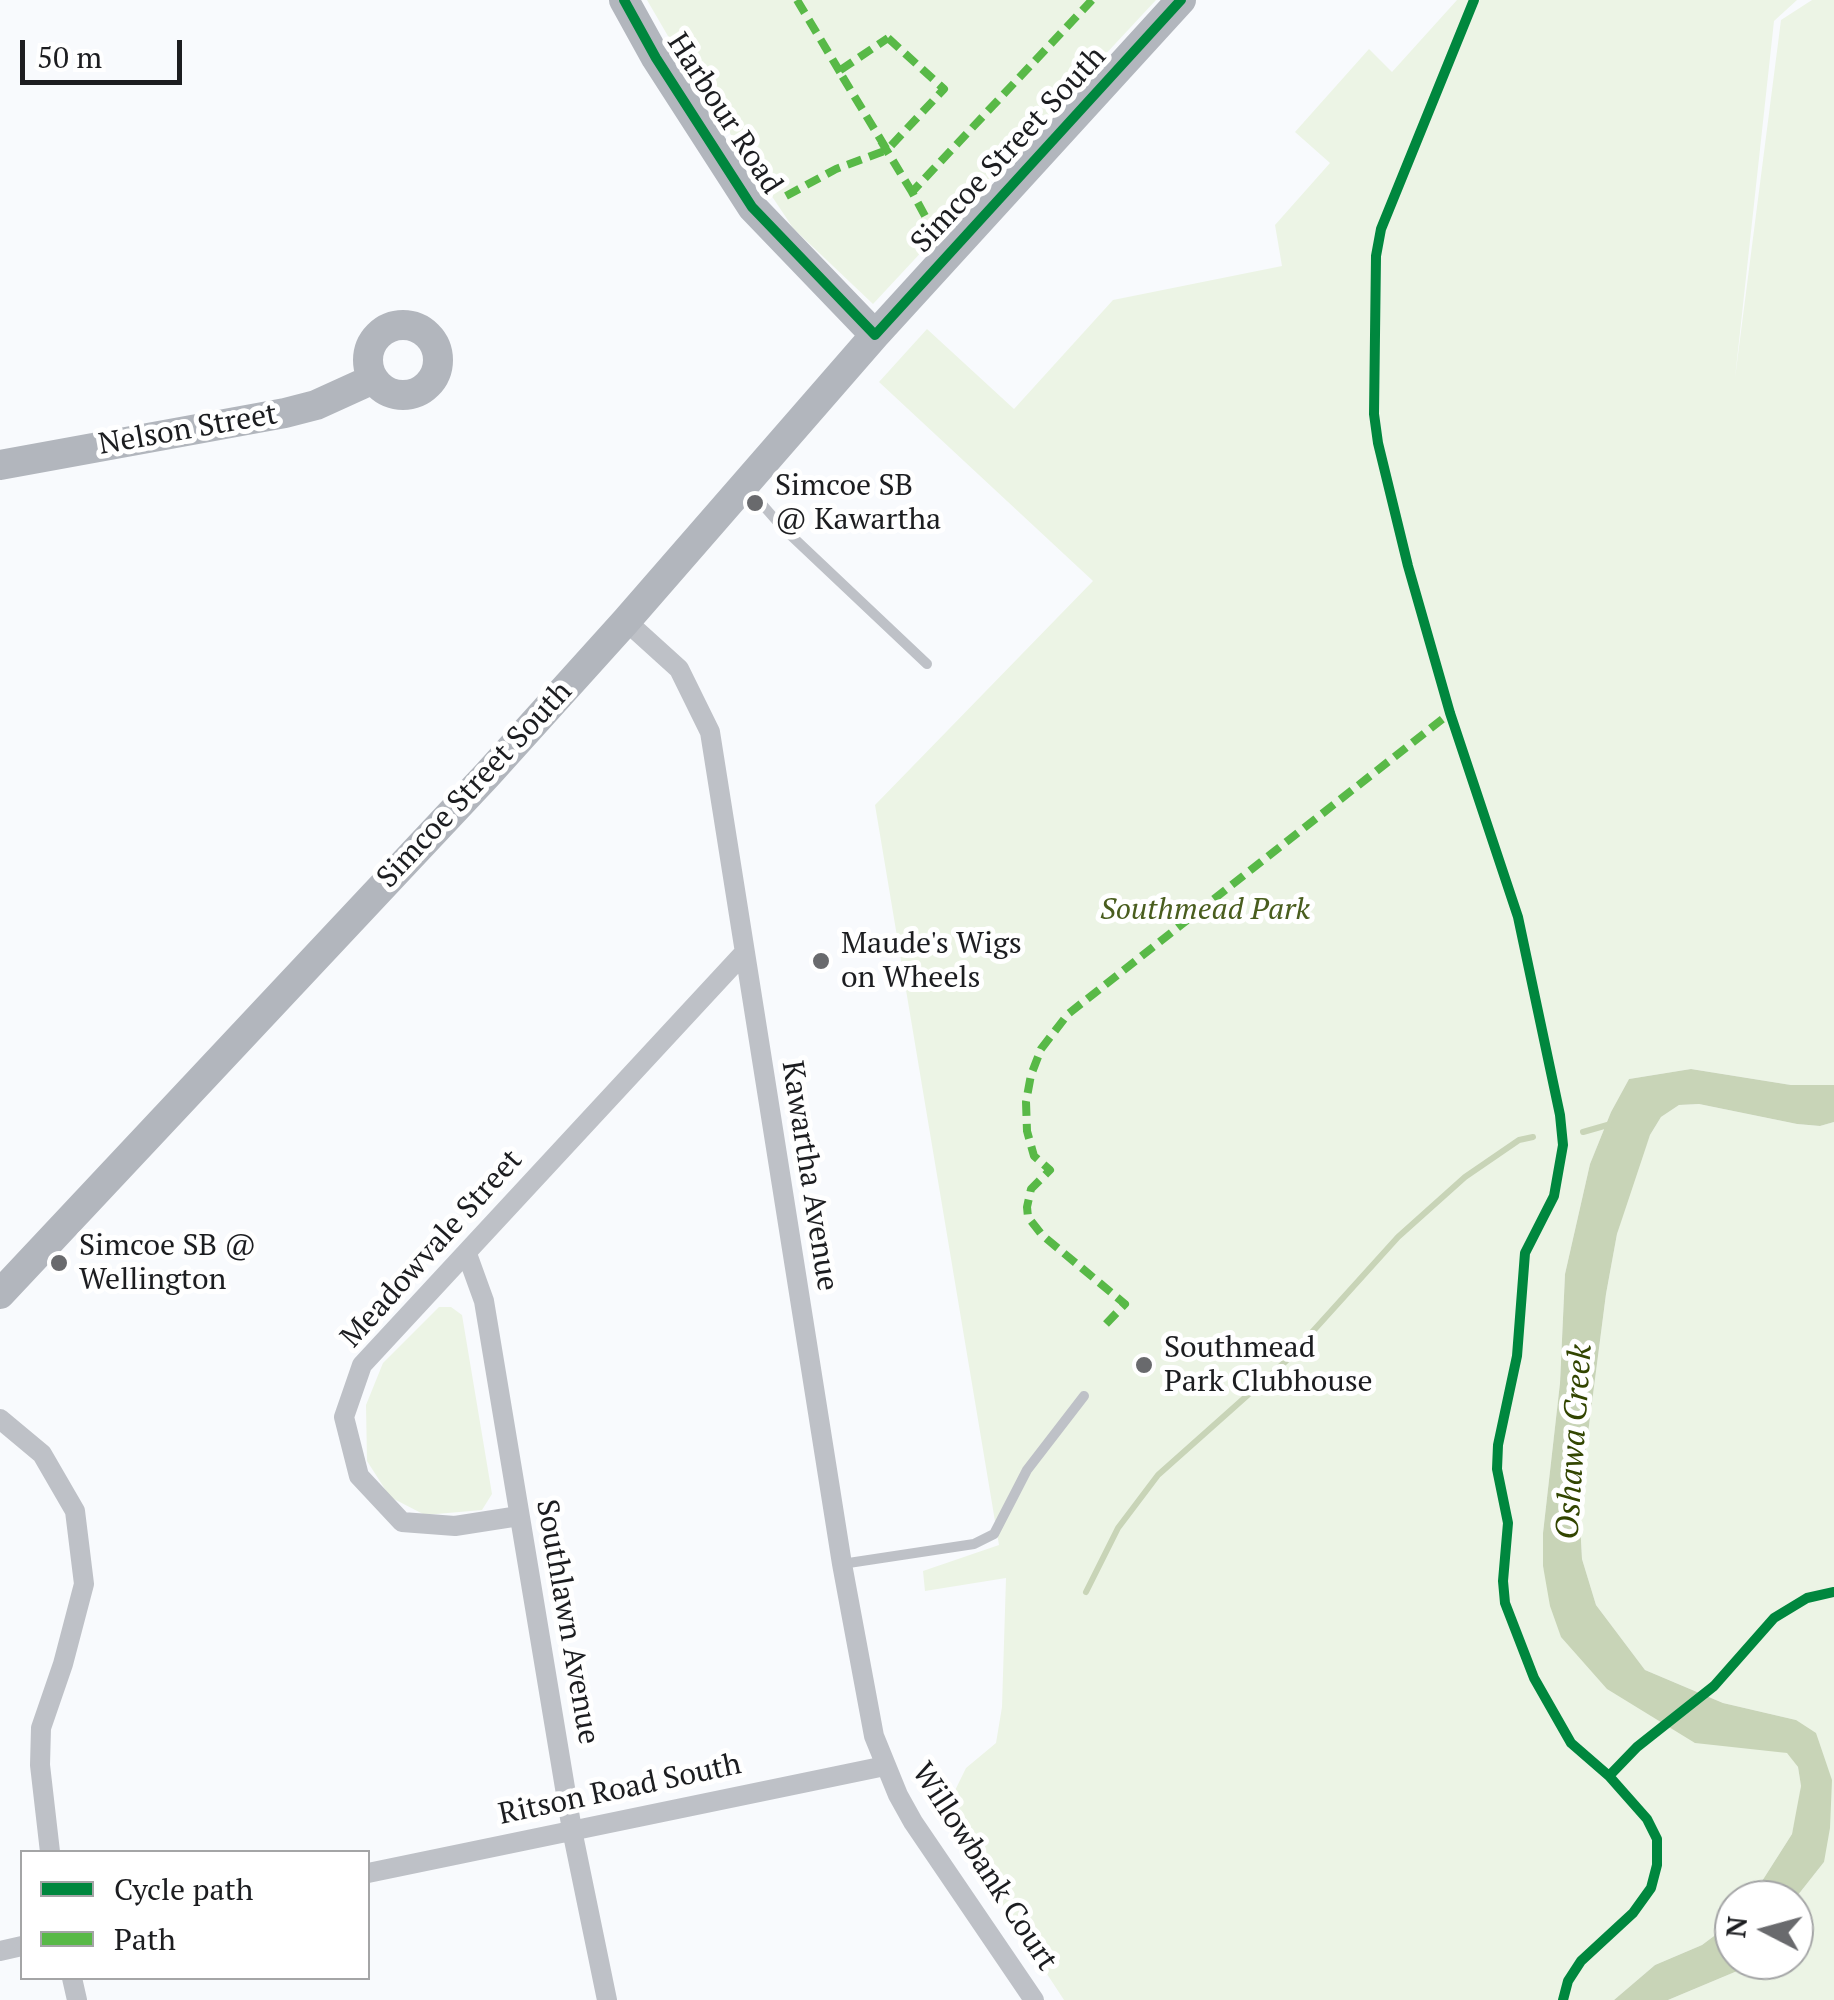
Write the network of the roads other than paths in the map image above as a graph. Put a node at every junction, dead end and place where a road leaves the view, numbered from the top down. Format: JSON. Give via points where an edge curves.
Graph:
{"nodes":[{"id":1,"x":624,"y":0,"type":"edge"},
{"id":2,"x":1181,"y":0,"type":"edge"},
{"id":3,"x":874,"y":335,"type":"junction"},
{"id":4,"x":372,"y":380,"type":"dead end"},
{"id":5,"x":0,"y":465,"type":"edge"},
{"id":6,"x":744,"y":485,"type":"junction"},
{"id":7,"x":626,"y":621,"type":"junction"},
{"id":8,"x":927,"y":664,"type":"dead end"},
{"id":9,"x":743,"y":954,"type":"junction"},
{"id":10,"x":467,"y":1254,"type":"junction"},
{"id":11,"x":0,"y":1294,"type":"edge"},
{"id":12,"x":1084,"y":1396,"type":"dead end"},
{"id":13,"x":0,"y":1419,"type":"edge"},
{"id":14,"x":519,"y":1516,"type":"junction"},
{"id":15,"x":842,"y":1564,"type":"junction"},
{"id":16,"x":885,"y":1766,"type":"junction"},
{"id":17,"x":572,"y":1830,"type":"junction"},
{"id":18,"x":50,"y":1850,"type":"edge"},
{"id":19,"x":370,"y":1874,"type":"edge"},
{"id":20,"x":607,"y":2000,"type":"edge"},
{"id":21,"x":1034,"y":2000,"type":"edge"}],
"edges":[{"from":1,"to":3,"type":"street","name":"Harbour Road","via":[[752,207]]},
{"from":2,"to":3,"type":"street","name":"Simcoe Street South"},
{"from":3,"to":6,"type":"street","name":"Simcoe Street South"},
{"from":4,"to":5,"type":"street","name":"Nelson Street","via":[[285,413]]},
{"from":6,"to":7,"type":"street","name":"Simcoe Street South"},
{"from":6,"to":8,"type":"lane"},
{"from":7,"to":9,"type":"street","name":"Kawartha Avenue","via":[[680,669],[710,732]]},
{"from":7,"to":11,"type":"street","name":"Simcoe Street South"},
{"from":9,"to":10,"type":"street","name":"Meadowvale Street"},
{"from":9,"to":15,"type":"street","name":"Kawartha Avenue"},
{"from":10,"to":14,"type":"street","name":"Southlawn Avenue","via":[[484,1301]]},
{"from":10,"to":14,"type":"street","name":"Meadowvale Street","via":[[362,1364],[344,1418],[359,1476],[402,1522],[454,1526]]},
{"from":12,"to":15,"type":"lane","via":[[1027,1470],[994,1534],[974,1544]]},
{"from":13,"to":18,"type":"street","via":[[42,1454],[75,1511],[84,1584],[42,1728]]},
{"from":14,"to":17,"type":"street","name":"Southlawn Avenue"},
{"from":15,"to":16,"type":"street","name":"Kawartha Avenue"},
{"from":16,"to":17,"type":"street","name":"Ritson Road South"},
{"from":16,"to":21,"type":"street","name":"Willowbank Court","via":[[913,1822]]},
{"from":17,"to":19,"type":"street","name":"Ritson Road South"},
{"from":17,"to":20,"type":"street","name":"Southlawn Avenue"}]}
